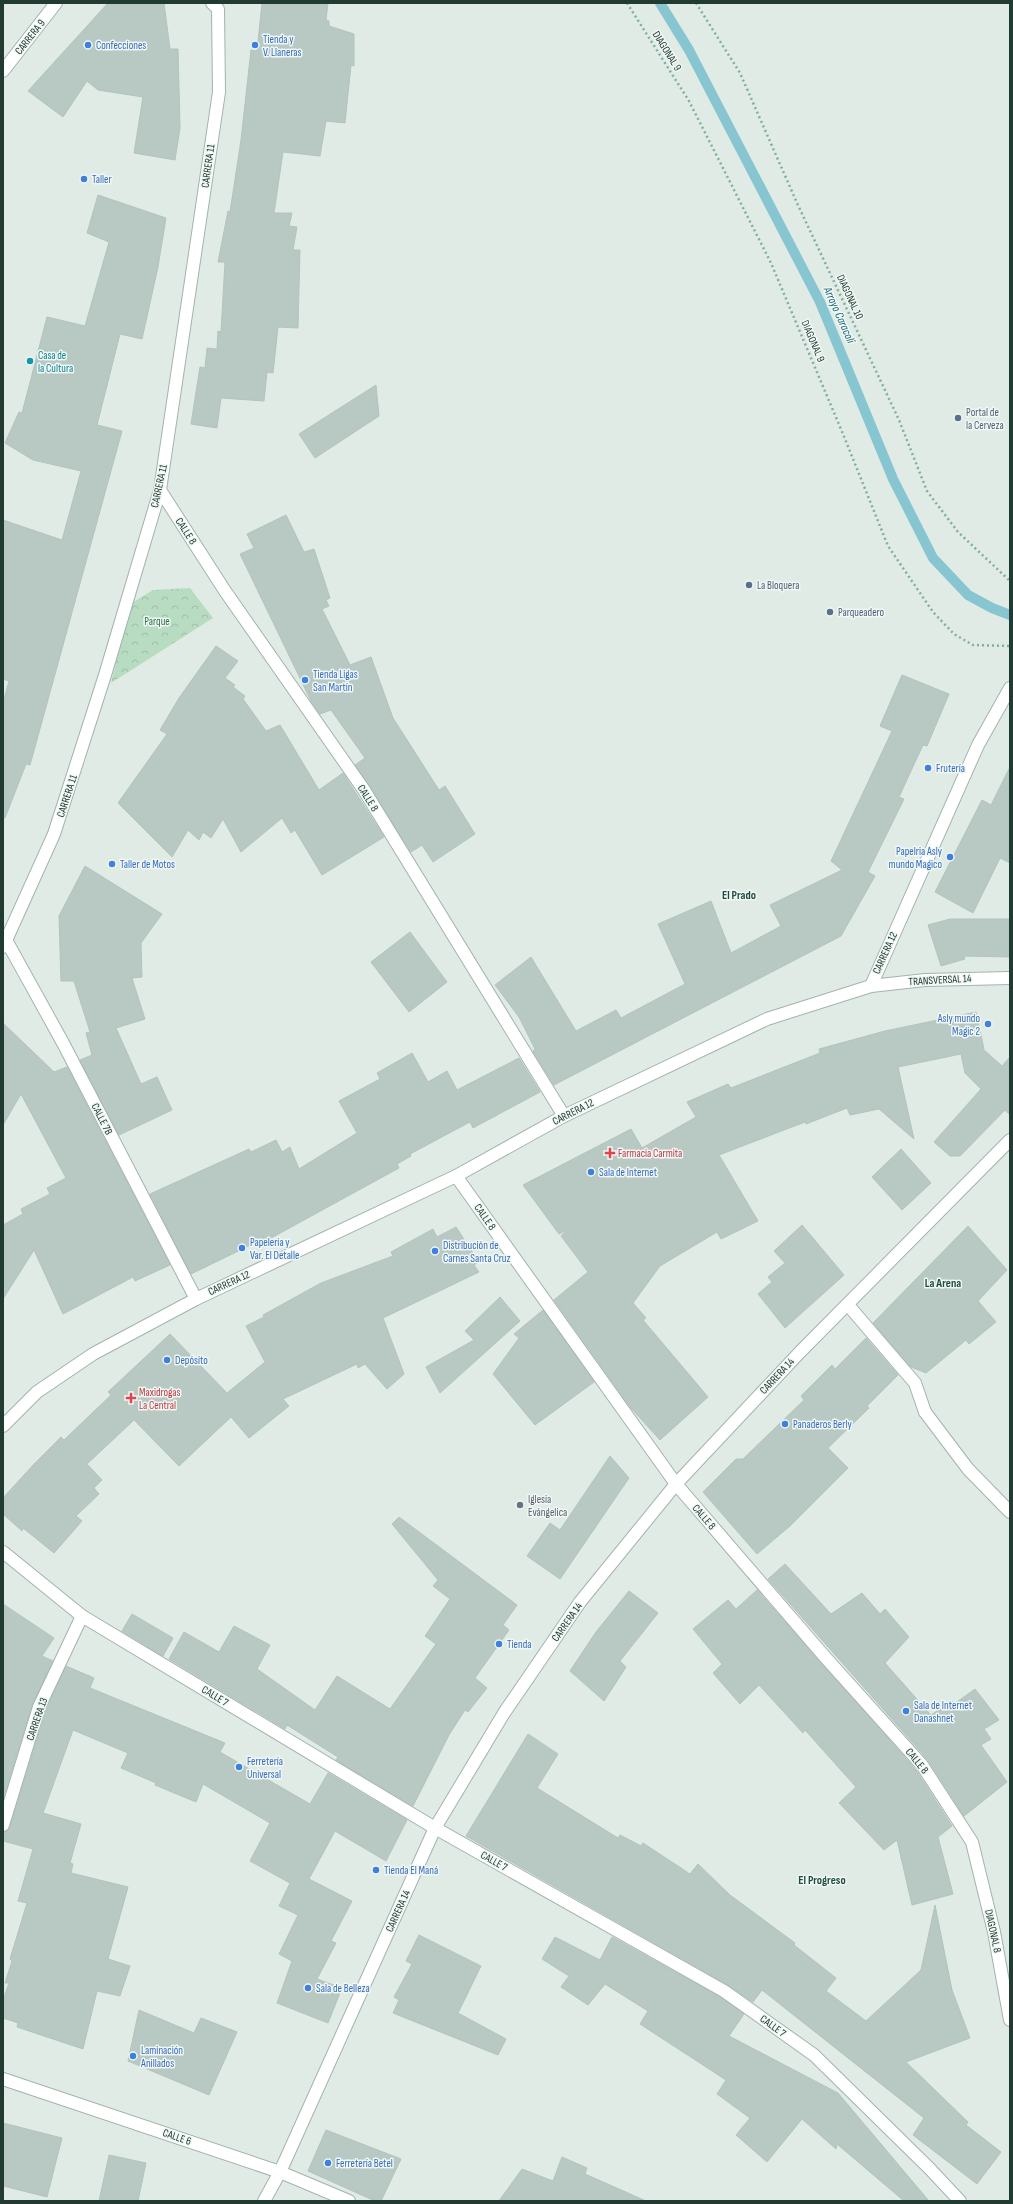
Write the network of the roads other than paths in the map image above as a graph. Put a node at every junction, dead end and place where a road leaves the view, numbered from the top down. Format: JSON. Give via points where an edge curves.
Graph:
{"nodes":[{"id":1,"x":56,"y":3,"type":"edge"},
{"id":2,"x":216,"y":5,"type":"edge"},
{"id":3,"x":3,"y":71,"type":"edge"},
{"id":4,"x":160,"y":490,"type":"junction"},
{"id":5,"x":1010,"y":688,"type":"edge"},
{"id":6,"x":5,"y":943,"type":"edge"},
{"id":7,"x":1010,"y":978,"type":"edge"},
{"id":8,"x":870,"y":986,"type":"junction"},
{"id":9,"x":564,"y":1116,"type":"junction"},
{"id":10,"x":1010,"y":1140,"type":"edge"},
{"id":11,"x":456,"y":1176,"type":"junction"},
{"id":12,"x":196,"y":1299,"type":"junction"},
{"id":13,"x":848,"y":1305,"type":"junction"},
{"id":14,"x":3,"y":1426,"type":"edge"},
{"id":15,"x":676,"y":1484,"type":"junction"},
{"id":16,"x":1010,"y":1512,"type":"edge"},
{"id":17,"x":3,"y":1552,"type":"edge"},
{"id":18,"x":82,"y":1616,"type":"junction"},
{"id":19,"x":3,"y":1826,"type":"edge"},
{"id":20,"x":435,"y":1828,"type":"junction"},
{"id":21,"x":972,"y":1842,"type":"joint"},
{"id":22,"x":1010,"y":2019,"type":"edge"},
{"id":23,"x":3,"y":2079,"type":"edge"},
{"id":24,"x":280,"y":2172,"type":"junction"},
{"id":25,"x":264,"y":2201,"type":"edge"},
{"id":26,"x":349,"y":2201,"type":"edge"},
{"id":27,"x":960,"y":2201,"type":"edge"}],
"edges":[{"from":1,"to":3,"type":"street","name":"CARRERA 9"},
{"from":2,"to":4,"type":"street","name":"CARRERA 11","via":[[219,92]]},
{"from":4,"to":6,"type":"street","name":"CARRERA 11","via":[[54,834]]},
{"from":4,"to":9,"type":"street","name":"CALLE 8","via":[[225,591],[364,790]]},
{"from":5,"to":8,"type":"street","name":"CARRERA 12","via":[[978,745]]},
{"from":6,"to":12,"type":"street","name":"CALLE 7B","via":[[63,1044]]},
{"from":7,"to":8,"type":"street","name":"TRANSVERSAL 14","via":[[925,980]]},
{"from":8,"to":9,"type":"street","name":"CARRERA 12","via":[[767,1019]]},
{"from":9,"to":11,"type":"street","name":"CARRERA 12"},
{"from":10,"to":13,"type":"street","name":"CARRERA 14"},
{"from":11,"to":12,"type":"street","name":"CARRERA 12"},
{"from":11,"to":15,"type":"street","name":"CALLE 8"},
{"from":12,"to":14,"type":"street","name":"CARRERA 12","via":[[93,1354],[37,1392]]},
{"from":13,"to":15,"type":"street","name":"CARRERA 14","via":[[800,1352]]},
{"from":13,"to":16,"type":"street","via":[[915,1383],[924,1412],[968,1469]]},
{"from":15,"to":20,"type":"street","name":"CARRERA 14","via":[[580,1602],[504,1713]]},
{"from":15,"to":21,"type":"street","name":"CALLE 8","via":[[922,1765]]},
{"from":17,"to":18,"type":"street","name":"CALLE 7"},
{"from":18,"to":19,"type":"street","name":"CARRERA 13","via":[[39,1707]]},
{"from":18,"to":20,"type":"street","name":"CALLE 7"},
{"from":20,"to":24,"type":"street","name":"CARRERA 14"},
{"from":20,"to":27,"type":"street","name":"CALLE 7","via":[[724,1990],[814,2055]]},
{"from":21,"to":22,"type":"street","name":"DIAGONAL 8","via":[[994,1932]]},
{"from":23,"to":24,"type":"street","name":"CALLE 6"},
{"from":24,"to":25,"type":"street","name":"CARRERA 14"},
{"from":24,"to":26,"type":"street","name":"CALLE 6"}]}
